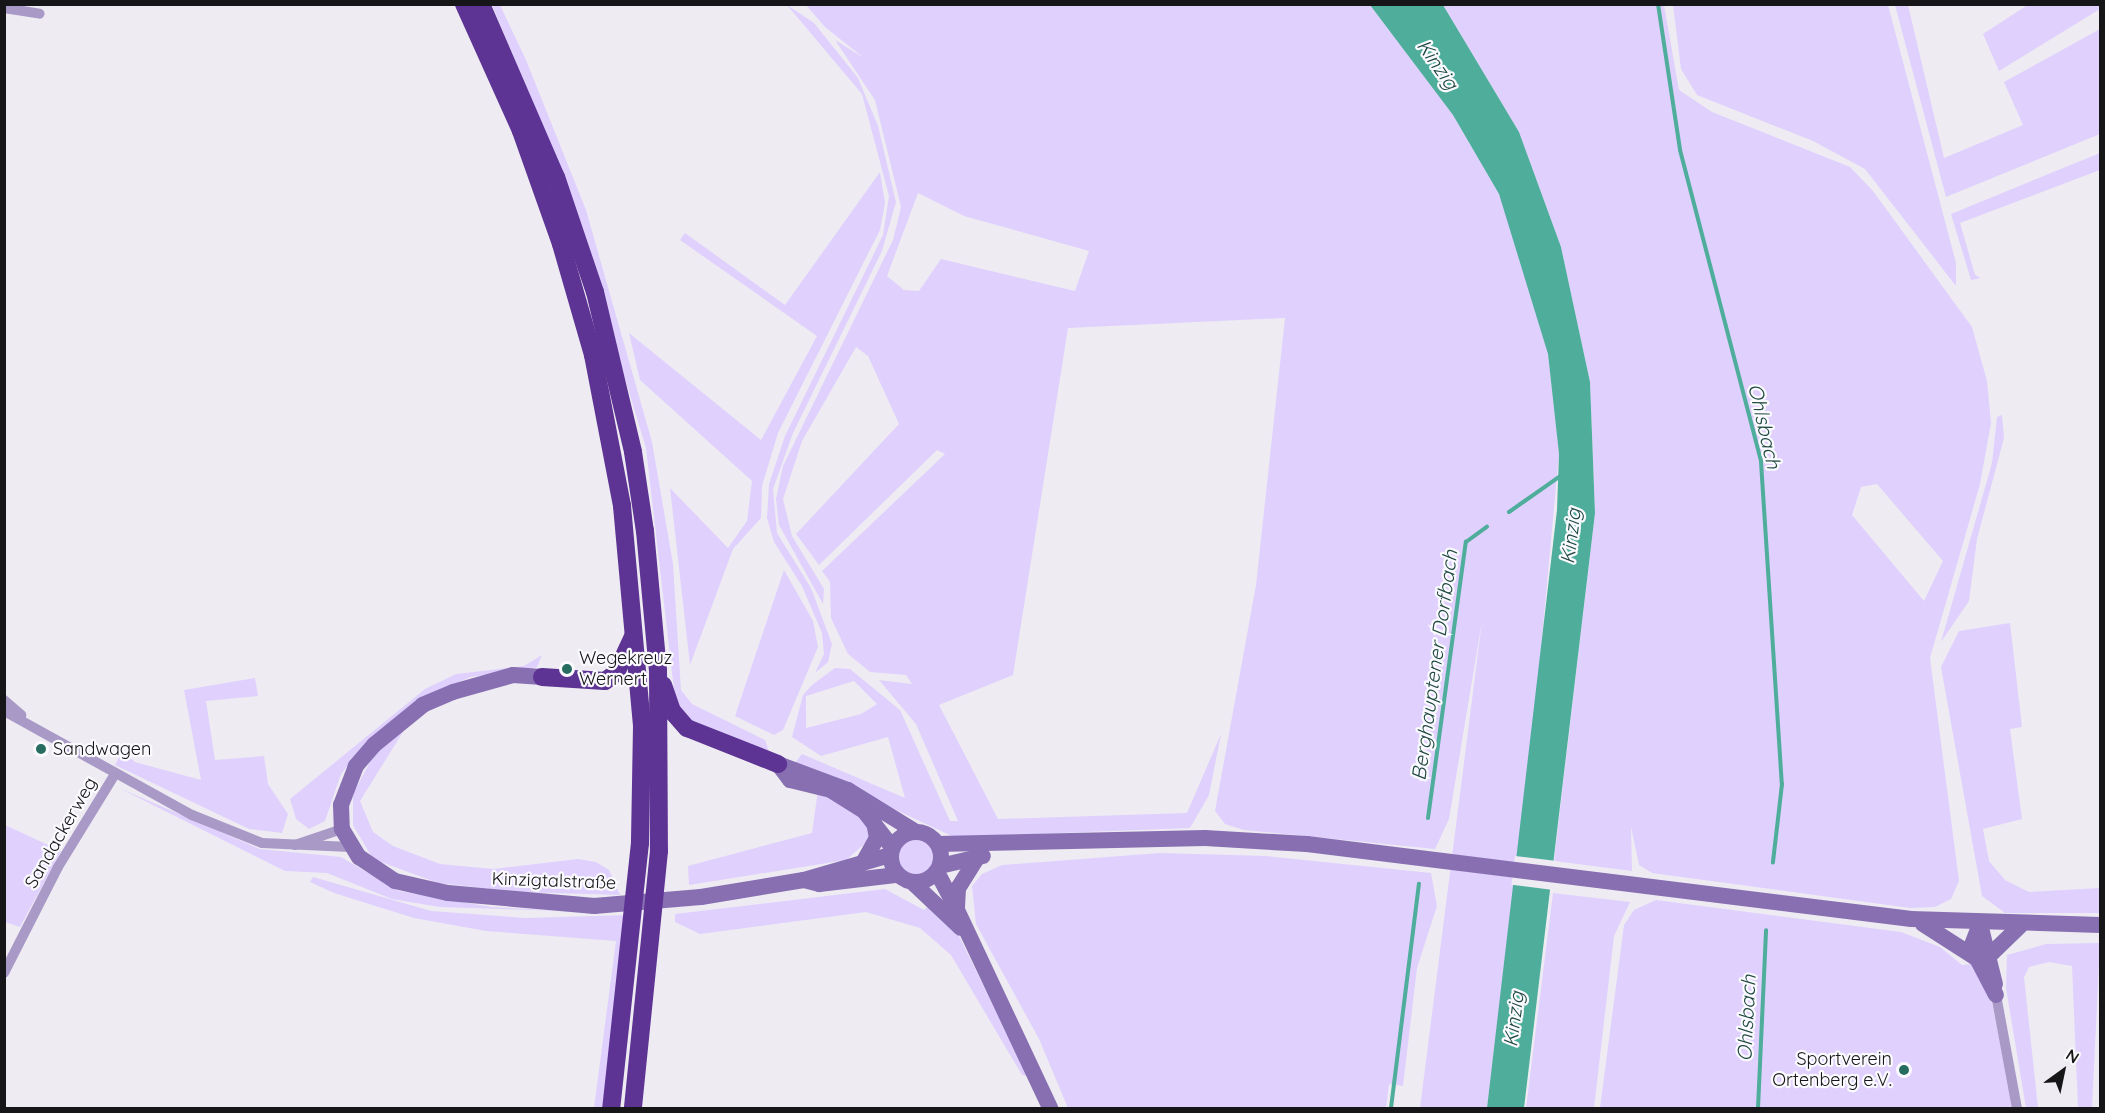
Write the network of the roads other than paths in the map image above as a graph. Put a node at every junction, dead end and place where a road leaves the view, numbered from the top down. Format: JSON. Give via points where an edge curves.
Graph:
{"nodes":[{"id":1,"x":464,"y":4,"type":"edge"},
{"id":2,"x":481,"y":4,"type":"edge"},
{"id":3,"x":4,"y":8,"type":"edge"},
{"id":4,"x":40,"y":14,"type":"dead end"},
{"id":5,"x":636,"y":624,"type":"junction"},
{"id":6,"x":658,"y":670,"type":"junction"},
{"id":7,"x":542,"y":677,"type":"joint"},
{"id":8,"x":4,"y":700,"type":"edge"},
{"id":9,"x":4,"y":711,"type":"edge"},
{"id":10,"x":21,"y":716,"type":"junction"},
{"id":11,"x":778,"y":764,"type":"junction"},
{"id":12,"x":115,"y":774,"type":"junction"},
{"id":13,"x":874,"y":821,"type":"junction"},
{"id":14,"x":342,"y":829,"type":"junction"},
{"id":15,"x":916,"y":832,"type":"junction"},
{"id":16,"x":938,"y":844,"type":"junction"},
{"id":17,"x":1021,"y":844,"type":"junction"},
{"id":18,"x":293,"y":846,"type":"junction"},
{"id":19,"x":350,"y":847,"type":"junction"},
{"id":20,"x":891,"y":851,"type":"junction"},
{"id":21,"x":977,"y":858,"type":"junction"},
{"id":22,"x":863,"y":863,"type":"junction"},
{"id":23,"x":938,"y":869,"type":"junction"},
{"id":24,"x":904,"y":879,"type":"junction"},
{"id":25,"x":804,"y":880,"type":"junction"},
{"id":26,"x":957,"y":910,"type":"junction"},
{"id":27,"x":1911,"y":919,"type":"junction"},
{"id":28,"x":1980,"y":924,"type":"junction"},
{"id":29,"x":2100,"y":925,"type":"edge"},
{"id":30,"x":2020,"y":926,"type":"junction"},
{"id":31,"x":969,"y":938,"type":"junction"},
{"id":32,"x":1983,"y":957,"type":"junction"},
{"id":33,"x":4,"y":973,"type":"edge"},
{"id":34,"x":1996,"y":995,"type":"joint"},
{"id":35,"x":610,"y":1108,"type":"edge"},
{"id":36,"x":633,"y":1108,"type":"edge"},
{"id":37,"x":1050,"y":1108,"type":"edge"},
{"id":38,"x":2017,"y":1108,"type":"edge"}],
"edges":[{"from":1,"to":5,"type":"highway","via":[[521,131],[578,297],[608,420]]},
{"from":2,"to":6,"type":"highway","via":[[556,177],[595,292],[633,452]]},
{"from":3,"to":4,"type":"street"},
{"from":5,"to":7,"type":"highway","via":[[629,654],[605,681]]},
{"from":5,"to":35,"type":"highway","via":[[640,843]]},
{"from":6,"to":11,"type":"highway","via":[[672,711],[687,728]]},
{"from":6,"to":36,"type":"highway","via":[[659,851]]},
{"from":7,"to":14,"type":"street","via":[[513,675],[423,705],[374,745],[345,787]]},
{"from":8,"to":10,"type":"street"},
{"from":9,"to":10,"type":"street"},
{"from":10,"to":12,"type":"street"},
{"from":11,"to":13,"type":"street","via":[[790,780],[831,790]]},
{"from":11,"to":15,"type":"street","via":[[848,789]]},
{"from":12,"to":18,"type":"street","via":[[262,843]]},
{"from":12,"to":33,"type":"street","name":"Sandackerweg","via":[[58,867]]},
{"from":13,"to":20,"type":"street"},
{"from":13,"to":22,"type":"street","via":[[877,838]]},
{"from":14,"to":18,"type":"street"},
{"from":14,"to":19,"type":"street","name":"Kinzigtalstraße"},
{"from":15,"to":16,"type":"street"},
{"from":15,"to":20,"type":"street","via":[[902,836]]},
{"from":16,"to":17,"type":"street"},
{"from":16,"to":23,"type":"street"},
{"from":17,"to":21,"type":"street"},
{"from":17,"to":27,"type":"street","via":[[1205,838],[1445,861]]},
{"from":18,"to":19,"type":"street"},
{"from":19,"to":25,"type":"street","name":"Kinzigtalstraße","via":[[382,875],[408,885],[490,899],[594,906],[701,897]]},
{"from":20,"to":22,"type":"street","name":"Kinzigtalstraße"},
{"from":20,"to":24,"type":"street"},
{"from":21,"to":23,"type":"street"},
{"from":21,"to":26,"type":"street","via":[[958,888]]},
{"from":22,"to":25,"type":"street","name":"Kinzigtalstraße"},
{"from":23,"to":24,"type":"street"},
{"from":23,"to":26,"type":"street"},
{"from":24,"to":25,"type":"street","name":"Kinzigtalstraße","via":[[819,884]]},
{"from":24,"to":31,"type":"street"},
{"from":26,"to":31,"type":"street"},
{"from":27,"to":28,"type":"street"},
{"from":27,"to":32,"type":"street"},
{"from":28,"to":30,"type":"street"},
{"from":28,"to":32,"type":"street"},
{"from":29,"to":30,"type":"street"},
{"from":30,"to":32,"type":"street"},
{"from":31,"to":37,"type":"street"},
{"from":32,"to":34,"type":"street"},
{"from":34,"to":38,"type":"street"}]}
